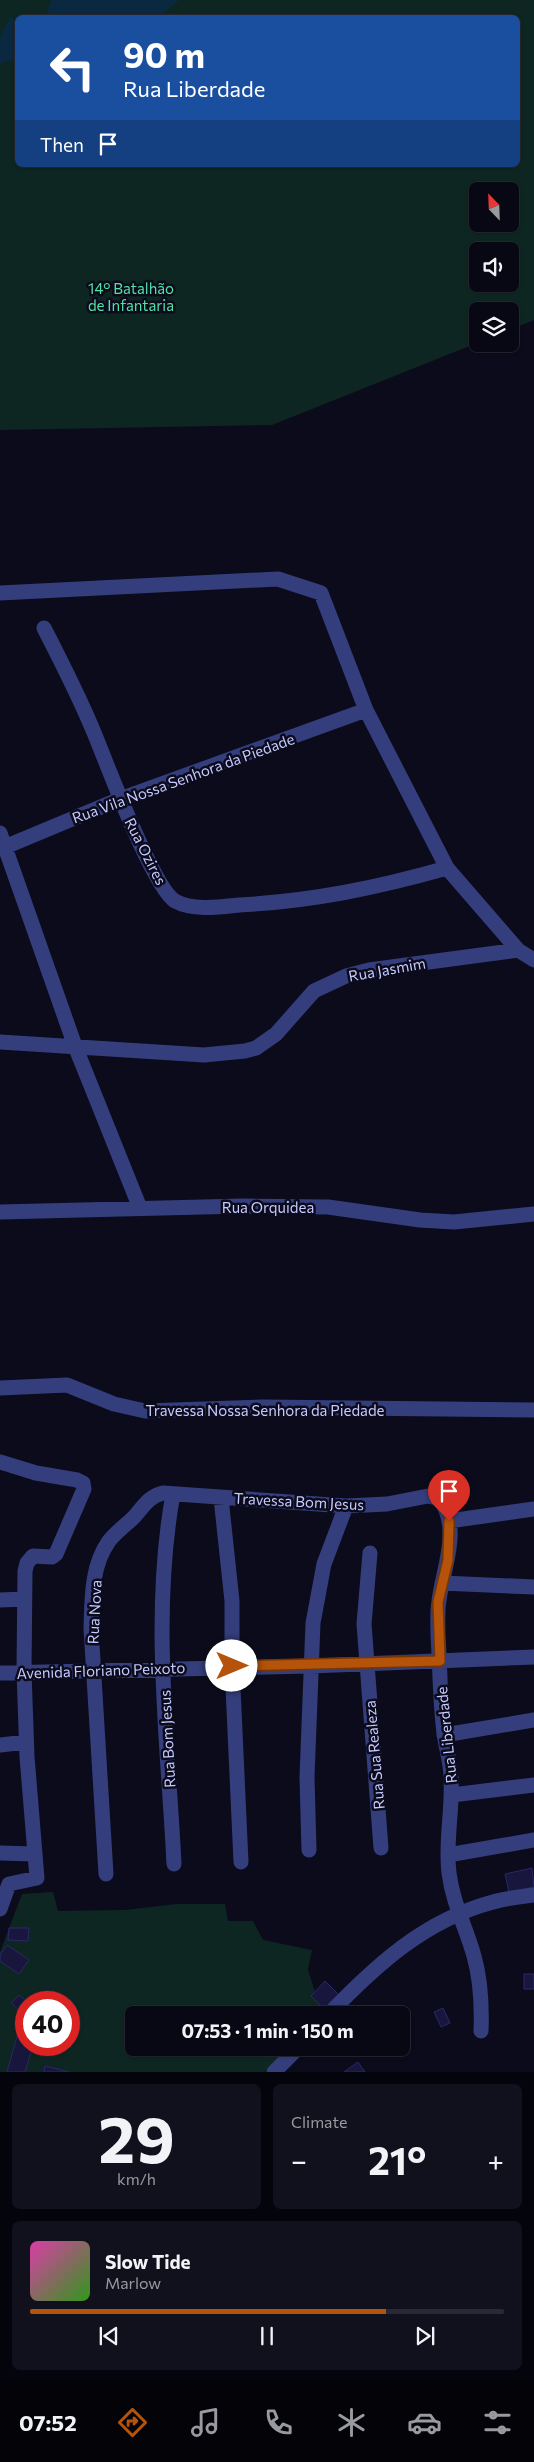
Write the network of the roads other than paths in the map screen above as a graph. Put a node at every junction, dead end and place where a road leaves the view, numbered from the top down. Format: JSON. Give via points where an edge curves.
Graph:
{"nodes":[{"id":1,"x":0,"y":593,"type":"edge"},
{"id":2,"x":44,"y":628,"type":"dead end"},
{"id":3,"x":366,"y":710,"type":"junction"},
{"id":4,"x":120,"y":799,"type":"junction"},
{"id":5,"x":2,"y":843,"type":"edge"},
{"id":6,"x":447,"y":868,"type":"junction"},
{"id":7,"x":518,"y":950,"type":"junction"},
{"id":8,"x":534,"y":960,"type":"edge"},
{"id":9,"x":0,"y":1042,"type":"edge"},
{"id":10,"x":75,"y":1046,"type":"junction"},
{"id":11,"x":140,"y":1208,"type":"junction"},
{"id":12,"x":0,"y":1212,"type":"edge"},
{"id":13,"x":534,"y":1214,"type":"edge"},
{"id":14,"x":0,"y":1388,"type":"edge"},
{"id":15,"x":534,"y":1410,"type":"edge"},
{"id":16,"x":0,"y":1462,"type":"edge"},
{"id":17,"x":157,"y":1494,"type":"joint"},
{"id":18,"x":173,"y":1494,"type":"junction"},
{"id":19,"x":221,"y":1498,"type":"junction"},
{"id":20,"x":440,"y":1498,"type":"joint"},
{"id":21,"x":346,"y":1506,"type":"junction"},
{"id":22,"x":534,"y":1509,"type":"edge"},
{"id":23,"x":449,"y":1521,"type":"junction"},
{"id":24,"x":370,"y":1553,"type":"dead end"},
{"id":25,"x":442,"y":1583,"type":"junction"},
{"id":26,"x":534,"y":1587,"type":"edge"},
{"id":27,"x":24,"y":1599,"type":"junction"},
{"id":28,"x":0,"y":1600,"type":"edge"},
{"id":29,"x":534,"y":1657,"type":"edge"},
{"id":30,"x":440,"y":1661,"type":"junction"},
{"id":31,"x":366,"y":1662,"type":"junction"},
{"id":32,"x":232,"y":1666,"type":"junction"},
{"id":33,"x":311,"y":1666,"type":"junction"},
{"id":34,"x":164,"y":1668,"type":"junction"},
{"id":35,"x":24,"y":1671,"type":"junction"},
{"id":36,"x":93,"y":1671,"type":"junction"},
{"id":37,"x":0,"y":1673,"type":"edge"},
{"id":38,"x":534,"y":1720,"type":"edge"},
{"id":39,"x":444,"y":1735,"type":"junction"},
{"id":40,"x":26,"y":1742,"type":"junction"},
{"id":41,"x":0,"y":1745,"type":"edge"},
{"id":42,"x":534,"y":1785,"type":"edge"},
{"id":43,"x":452,"y":1796,"type":"junction"},
{"id":44,"x":534,"y":1840,"type":"edge"},
{"id":45,"x":381,"y":1848,"type":"dead end"},
{"id":46,"x":309,"y":1850,"type":"dead end"},
{"id":47,"x":0,"y":1853,"type":"edge"},
{"id":48,"x":35,"y":1854,"type":"junction"},
{"id":49,"x":448,"y":1855,"type":"junction"},
{"id":50,"x":241,"y":1862,"type":"dead end"},
{"id":51,"x":174,"y":1864,"type":"dead end"},
{"id":52,"x":106,"y":1874,"type":"dead end"},
{"id":53,"x":534,"y":1895,"type":"edge"},
{"id":54,"x":0,"y":1909,"type":"edge"},
{"id":55,"x":458,"y":1913,"type":"junction"},
{"id":56,"x":338,"y":2006,"type":"edge"},
{"id":57,"x":481,"y":2032,"type":"dead end"},
{"id":58,"x":290,"y":2056,"type":"edge"},
{"id":59,"x":274,"y":2072,"type":"edge"}],
"edges":[{"from":1,"to":3,"type":"street","via":[[278,579],[321,593]]},
{"from":2,"to":4,"type":"street","name":"Rua Ozires","via":[[95,735]]},
{"from":3,"to":4,"type":"street","name":"Rua Vila Nossa Senhora da Piedade"},
{"from":3,"to":6,"type":"street"},
{"from":4,"to":5,"type":"street","name":"Rua Vila Nossa Senhora da Piedade"},
{"from":4,"to":6,"type":"street","name":"Rua Ozires","via":[[158,877],[174,900],[186,905],[283,903],[337,896]]},
{"from":5,"to":10,"type":"street"},
{"from":6,"to":7,"type":"street"},
{"from":7,"to":8,"type":"street"},
{"from":7,"to":10,"type":"street","name":"Rua Jasmim","via":[[346,976],[314,991],[276,1034],[256,1048],[245,1051],[204,1055]]},
{"from":9,"to":10,"type":"street","name":"Rua Jasmim"},
{"from":10,"to":11,"type":"street"},
{"from":11,"to":12,"type":"street","name":"Rua Orquidea"},
{"from":11,"to":13,"type":"street","name":"Rua Orquidea","via":[[328,1207],[454,1222]]},
{"from":14,"to":15,"type":"street","name":"Travessa Nossa Senhora da Piedade","via":[[67,1385],[114,1404],[146,1411],[263,1407]]},
{"from":16,"to":27,"type":"street","via":[[83,1484],[84,1494],[58,1551],[52,1557],[38,1555],[29,1559]]},
{"from":17,"to":18,"type":"street","name":"Travessa Bom Jesus"},
{"from":17,"to":36,"type":"street","name":"Rua Nova","via":[[110,1539],[102,1551],[92,1593]]},
{"from":18,"to":19,"type":"street","name":"Travessa Bom Jesus"},
{"from":18,"to":34,"type":"street","name":"Rua Bom Jesus","via":[[164,1565]]},
{"from":19,"to":21,"type":"street","name":"Travessa Bom Jesus"},
{"from":19,"to":32,"type":"street","via":[[232,1601]]},
{"from":20,"to":21,"type":"street","name":"Travessa Bom Jesus","via":[[428,1496],[386,1504]]},
{"from":20,"to":23,"type":"street","name":"Rua Liberdade"},
{"from":21,"to":33,"type":"street","via":[[333,1534],[318,1591]]},
{"from":22,"to":23,"type":"street"},
{"from":23,"to":25,"type":"street","name":"Rua Liberdade","via":[[448,1560]]},
{"from":24,"to":31,"type":"street","name":"Rua Sua Realeza","via":[[364,1624]]},
{"from":25,"to":26,"type":"street"},
{"from":25,"to":30,"type":"street","name":"Rua Liberdade","via":[[438,1602]]},
{"from":27,"to":28,"type":"street"},
{"from":27,"to":35,"type":"street"},
{"from":29,"to":30,"type":"street","name":"Avenida Floriano Peixoto"},
{"from":30,"to":31,"type":"street","name":"Avenida Floriano Peixoto"},
{"from":30,"to":39,"type":"street","name":"Rua Liberdade"},
{"from":31,"to":33,"type":"street","name":"Avenida Floriano Peixoto"},
{"from":31,"to":45,"type":"street","name":"Rua Sua Realeza"},
{"from":32,"to":33,"type":"street","name":"Avenida Floriano Peixoto"},
{"from":32,"to":34,"type":"street","name":"Avenida Floriano Peixoto"},
{"from":32,"to":50,"type":"street"},
{"from":33,"to":46,"type":"street","via":[[307,1777]]},
{"from":34,"to":36,"type":"street","name":"Avenida Floriano Peixoto"},
{"from":34,"to":51,"type":"street","name":"Rua Bom Jesus"},
{"from":35,"to":36,"type":"street","name":"Avenida Floriano Peixoto"},
{"from":35,"to":37,"type":"street","name":"Avenida Floriano Peixoto"},
{"from":35,"to":40,"type":"street"},
{"from":36,"to":52,"type":"street","name":"Rua Nova"},
{"from":38,"to":39,"type":"street"},
{"from":39,"to":43,"type":"street","name":"Rua Liberdade"},
{"from":40,"to":41,"type":"street"},
{"from":40,"to":48,"type":"street"},
{"from":42,"to":43,"type":"street"},
{"from":43,"to":49,"type":"street","name":"Rua Liberdade"},
{"from":44,"to":49,"type":"street"},
{"from":47,"to":48,"type":"street"},
{"from":48,"to":54,"type":"street","via":[[37,1878],[9,1884]]},
{"from":49,"to":55,"type":"street","name":"Rua Liberdade"},
{"from":53,"to":55,"type":"street","via":[[494,1901]]},
{"from":55,"to":56,"type":"street","via":[[404,1943]]},
{"from":55,"to":57,"type":"street","name":"Rua Liberdade","via":[[479,1978]]},
{"from":58,"to":59,"type":"street"}]}
